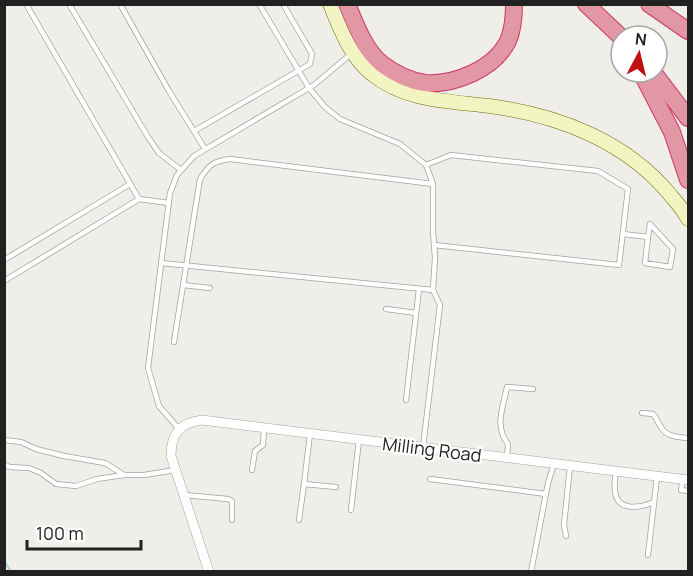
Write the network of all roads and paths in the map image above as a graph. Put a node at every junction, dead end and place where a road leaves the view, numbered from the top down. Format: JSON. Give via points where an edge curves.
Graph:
{"nodes":[{"id":1,"x":26,"y":4,"type":"edge"},
{"id":2,"x":69,"y":4,"type":"edge"},
{"id":3,"x":120,"y":4,"type":"edge"},
{"id":4,"x":259,"y":4,"type":"edge"},
{"id":5,"x":283,"y":4,"type":"edge"},
{"id":6,"x":330,"y":4,"type":"edge"},
{"id":7,"x":347,"y":4,"type":"edge"},
{"id":8,"x":514,"y":4,"type":"edge"},
{"id":9,"x":586,"y":4,"type":"edge"},
{"id":10,"x":649,"y":4,"type":"edge"},
{"id":11,"x":660,"y":4,"type":"edge"},
{"id":12,"x":609,"y":26,"type":"edge"},
{"id":13,"x":688,"y":30,"type":"edge"},
{"id":14,"x":353,"y":52,"type":"junction"},
{"id":15,"x":299,"y":70,"type":"junction"},
{"id":16,"x":647,"y":84,"type":"edge"},
{"id":17,"x":662,"y":84,"type":"edge"},
{"id":18,"x":309,"y":88,"type":"junction"},
{"id":19,"x":688,"y":118,"type":"edge"},
{"id":20,"x":194,"y":131,"type":"junction"},
{"id":21,"x":205,"y":149,"type":"junction"},
{"id":22,"x":426,"y":165,"type":"junction"},
{"id":23,"x":181,"y":170,"type":"junction"},
{"id":24,"x":688,"y":180,"type":"edge"},
{"id":25,"x":130,"y":184,"type":"junction"},
{"id":26,"x":433,"y":184,"type":"junction"},
{"id":27,"x":139,"y":200,"type":"junction"},
{"id":28,"x":169,"y":203,"type":"junction"},
{"id":29,"x":688,"y":219,"type":"edge"},
{"id":30,"x":623,"y":234,"type":"junction"},
{"id":31,"x":648,"y":237,"type":"junction"},
{"id":32,"x":434,"y":244,"type":"junction"},
{"id":33,"x":4,"y":260,"type":"edge"},
{"id":34,"x":161,"y":263,"type":"junction"},
{"id":35,"x":186,"y":265,"type":"junction"},
{"id":36,"x":4,"y":281,"type":"edge"},
{"id":37,"x":183,"y":285,"type":"junction"},
{"id":38,"x":210,"y":288,"type":"dead end"},
{"id":39,"x":419,"y":289,"type":"junction"},
{"id":40,"x":433,"y":291,"type":"junction"},
{"id":41,"x":386,"y":309,"type":"dead end"},
{"id":42,"x":416,"y":313,"type":"junction"},
{"id":43,"x":174,"y":342,"type":"dead end"},
{"id":44,"x":533,"y":389,"type":"dead end"},
{"id":45,"x":406,"y":400,"type":"dead end"},
{"id":46,"x":642,"y":413,"type":"dead end"},
{"id":47,"x":264,"y":428,"type":"junction"},
{"id":48,"x":179,"y":429,"type":"junction"},
{"id":49,"x":310,"y":434,"type":"junction"},
{"id":50,"x":688,"y":438,"type":"edge"},
{"id":51,"x":4,"y":440,"type":"edge"},
{"id":52,"x":359,"y":440,"type":"junction"},
{"id":53,"x":423,"y":448,"type":"junction"},
{"id":54,"x":507,"y":458,"type":"junction"},
{"id":55,"x":4,"y":464,"type":"edge"},
{"id":56,"x":554,"y":464,"type":"junction"},
{"id":57,"x":570,"y":466,"type":"junction"},
{"id":58,"x":176,"y":470,"type":"junction"},
{"id":59,"x":252,"y":470,"type":"dead end"},
{"id":60,"x":616,"y":471,"type":"junction"},
{"id":61,"x":124,"y":475,"type":"junction"},
{"id":62,"x":657,"y":476,"type":"junction"},
{"id":63,"x":430,"y":479,"type":"dead end"},
{"id":64,"x":686,"y":480,"type":"edge"},
{"id":65,"x":304,"y":484,"type":"junction"},
{"id":66,"x":336,"y":487,"type":"dead end"},
{"id":67,"x":688,"y":491,"type":"edge"},
{"id":68,"x":546,"y":494,"type":"junction"},
{"id":69,"x":184,"y":495,"type":"junction"},
{"id":70,"x":654,"y":502,"type":"junction"},
{"id":71,"x":351,"y":510,"type":"dead end"},
{"id":72,"x":232,"y":520,"type":"dead end"},
{"id":73,"x":299,"y":520,"type":"dead end"},
{"id":74,"x":566,"y":536,"type":"dead end"},
{"id":75,"x":648,"y":555,"type":"dead end"},
{"id":76,"x":209,"y":572,"type":"edge"},
{"id":77,"x":531,"y":572,"type":"edge"}],
"edges":[{"from":1,"to":25,"type":"lane"},
{"from":2,"to":23,"type":"lane","via":[[148,138],[159,153]]},
{"from":3,"to":20,"type":"lane"},
{"from":4,"to":15,"type":"lane"},
{"from":5,"to":15,"type":"lane","via":[[312,54],[310,64]]},
{"from":6,"to":14,"type":"main road"},
{"from":7,"to":8,"type":"highway","via":[[369,50],[381,63],[423,83],[448,82],[466,76],[498,55],[508,40]]},
{"from":9,"to":12,"type":"highway"},
{"from":10,"to":13,"type":"highway"},
{"from":11,"to":13,"type":"highway"},
{"from":14,"to":18,"type":"lane"},
{"from":14,"to":29,"type":"main road","via":[[370,73],[402,92],[534,114],[590,133],[642,165]]},
{"from":15,"to":18,"type":"lane"},
{"from":15,"to":20,"type":"lane"},
{"from":16,"to":24,"type":"highway","via":[[672,132]]},
{"from":17,"to":19,"type":"highway"},
{"from":18,"to":21,"type":"lane"},
{"from":18,"to":22,"type":"lane","via":[[340,119],[400,144]]},
{"from":20,"to":21,"type":"lane"},
{"from":21,"to":23,"type":"lane"},
{"from":22,"to":26,"type":"lane"},
{"from":22,"to":30,"type":"lane","via":[[451,155],[598,171],[628,189]]},
{"from":23,"to":28,"type":"lane"},
{"from":25,"to":27,"type":"lane"},
{"from":25,"to":33,"type":"lane"},
{"from":26,"to":32,"type":"lane"},
{"from":26,"to":35,"type":"lane","via":[[219,160],[208,166],[200,179]]},
{"from":27,"to":28,"type":"lane"},
{"from":27,"to":36,"type":"lane"},
{"from":28,"to":34,"type":"lane"},
{"from":30,"to":31,"type":"lane"},
{"from":30,"to":32,"type":"lane","via":[[619,265]]},
{"from":31,"to":31,"type":"lane","via":[[645,263],[670,267],[673,249],[650,224]]},
{"from":32,"to":40,"type":"lane"},
{"from":34,"to":35,"type":"lane"},
{"from":34,"to":48,"type":"lane","via":[[148,368],[159,406]]},
{"from":35,"to":37,"type":"lane"},
{"from":35,"to":39,"type":"lane"},
{"from":37,"to":38,"type":"lane"},
{"from":37,"to":43,"type":"lane"},
{"from":39,"to":40,"type":"lane"},
{"from":39,"to":42,"type":"lane"},
{"from":40,"to":53,"type":"lane","via":[[440,305]]},
{"from":41,"to":42,"type":"lane"},
{"from":42,"to":45,"type":"lane"},
{"from":44,"to":54,"type":"lane","via":[[507,387],[500,425],[508,444]]},
{"from":46,"to":50,"type":"lane","via":[[653,414],[666,433]]},
{"from":47,"to":48,"type":"street","name":"Milling Road","via":[[202,420]]},
{"from":47,"to":49,"type":"street","name":"Milling Road"},
{"from":47,"to":59,"type":"lane","via":[[263,445],[255,450]]},
{"from":48,"to":58,"type":"street","via":[[171,446]]},
{"from":49,"to":52,"type":"street","name":"Milling Road"},
{"from":49,"to":65,"type":"lane"},
{"from":51,"to":61,"type":"lane","via":[[105,463]]},
{"from":52,"to":53,"type":"street","name":"Milling Road"},
{"from":52,"to":71,"type":"lane"},
{"from":53,"to":54,"type":"street","name":"Milling Road"},
{"from":54,"to":56,"type":"street","name":"Milling Road"},
{"from":55,"to":61,"type":"lane","via":[[29,468],[56,484],[76,486]]},
{"from":56,"to":57,"type":"street","name":"Milling Road"},
{"from":56,"to":68,"type":"lane"},
{"from":57,"to":60,"type":"street","name":"Milling Road"},
{"from":57,"to":74,"type":"lane"},
{"from":58,"to":61,"type":"lane"},
{"from":58,"to":69,"type":"street"},
{"from":60,"to":62,"type":"street","name":"Milling Road"},
{"from":60,"to":70,"type":"lane","via":[[615,492],[622,503],[638,508]]},
{"from":62,"to":64,"type":"street","name":"Milling Road"},
{"from":62,"to":70,"type":"lane"},
{"from":63,"to":68,"type":"lane"},
{"from":64,"to":67,"type":"lane","via":[[681,490]]},
{"from":65,"to":66,"type":"lane"},
{"from":65,"to":73,"type":"lane"},
{"from":68,"to":77,"type":"lane"},
{"from":69,"to":72,"type":"lane","via":[[232,501]]},
{"from":69,"to":76,"type":"street"},
{"from":70,"to":75,"type":"lane"}]}
